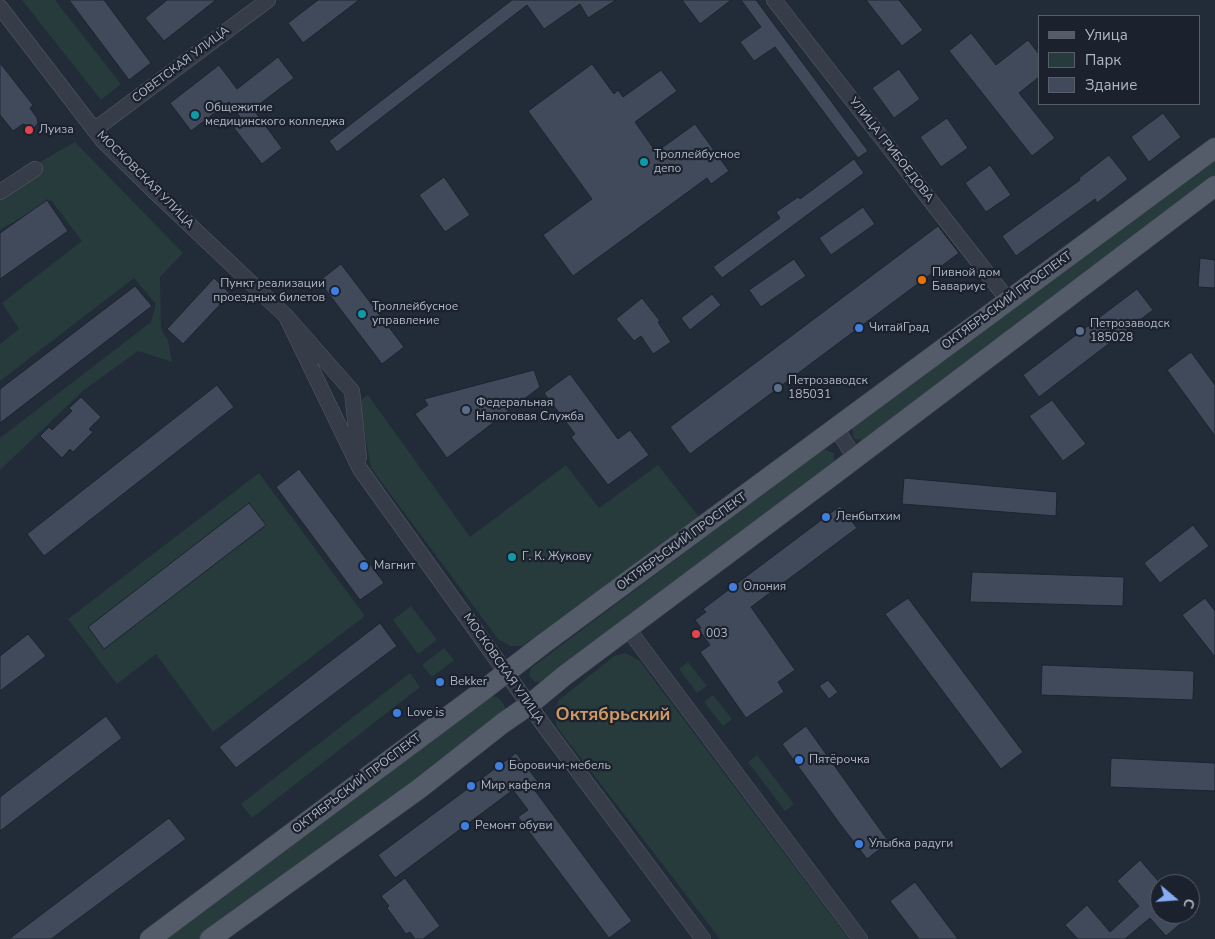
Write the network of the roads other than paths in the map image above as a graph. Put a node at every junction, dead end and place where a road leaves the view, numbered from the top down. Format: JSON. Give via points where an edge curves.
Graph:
{"nodes":[{"id":1,"x":268,"y":0,"type":"edge"},
{"id":2,"x":774,"y":0,"type":"edge"},
{"id":3,"x":0,"y":7,"type":"edge"},
{"id":4,"x":94,"y":130,"type":"junction"},
{"id":5,"x":1215,"y":148,"type":"edge"},
{"id":6,"x":35,"y":169,"type":"dead end"},
{"id":7,"x":1215,"y":186,"type":"edge"},
{"id":8,"x":0,"y":192,"type":"edge"},
{"id":9,"x":1008,"y":300,"type":"junction"},
{"id":10,"x":286,"y":316,"type":"junction"},
{"id":11,"x":836,"y":428,"type":"junction"},
{"id":12,"x":856,"y":458,"type":"junction"},
{"id":13,"x":360,"y":469,"type":"junction"},
{"id":14,"x":628,"y":629,"type":"junction"},
{"id":15,"x":506,"y":673,"type":"junction"},
{"id":16,"x":529,"y":705,"type":"junction"},
{"id":17,"x":150,"y":939,"type":"edge"},
{"id":18,"x":210,"y":939,"type":"edge"},
{"id":19,"x":703,"y":939,"type":"edge"},
{"id":20,"x":860,"y":939,"type":"edge"}],
"edges":[{"from":1,"to":4,"type":"street","name":"СОВЕТСКАЯ УЛИЦА"},
{"from":2,"to":9,"type":"street","name":"УЛИЦА ГРИБОЕДОВА"},
{"from":3,"to":4,"type":"street","name":"МОСКОВСКАЯ УЛИЦА"},
{"from":4,"to":10,"type":"street","name":"МОСКОВСКАЯ УЛИЦА"},
{"from":5,"to":9,"type":"main road","name":"ОКТЯБРЬСКИЙ ПРОСПЕКТ"},
{"from":6,"to":8,"type":"street"},
{"from":7,"to":12,"type":"main road"},
{"from":9,"to":11,"type":"main road","name":"ОКТЯБРЬСКИЙ ПРОСПЕКТ"},
{"from":10,"to":13,"type":"street","name":"МОСКОВСКАЯ УЛИЦА"},
{"from":10,"to":13,"type":"street","name":"МОСКОВСКАЯ УЛИЦА","via":[[352,391]]},
{"from":11,"to":12,"type":"street"},
{"from":11,"to":15,"type":"main road","name":"ОКТЯБРЬСКИЙ ПРОСПЕКТ"},
{"from":12,"to":14,"type":"main road"},
{"from":13,"to":15,"type":"street","name":"МОСКОВСКАЯ УЛИЦА"},
{"from":14,"to":16,"type":"main road"},
{"from":14,"to":20,"type":"street"},
{"from":15,"to":16,"type":"street","name":"МОСКОВСКАЯ УЛИЦА"},
{"from":15,"to":17,"type":"main road","name":"ОКТЯБРЬСКИЙ ПРОСПЕКТ"},
{"from":16,"to":18,"type":"main road","via":[[419,789]]},
{"from":16,"to":19,"type":"street","name":"МОСКОВСКАЯ УЛИЦА"}]}
